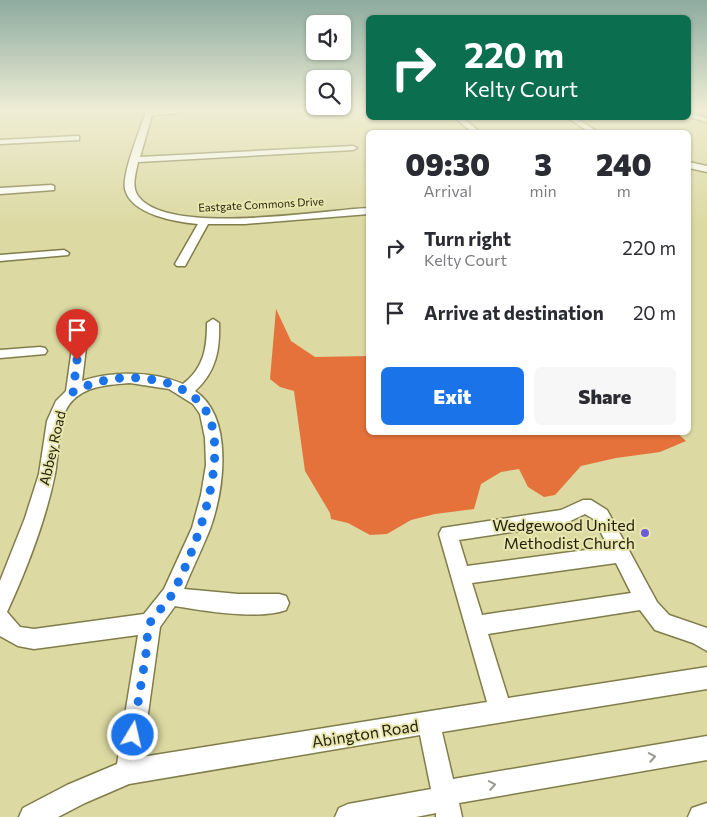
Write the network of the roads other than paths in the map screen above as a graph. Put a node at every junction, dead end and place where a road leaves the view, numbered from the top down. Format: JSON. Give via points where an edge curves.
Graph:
{"nodes":[{"id":1,"x":138,"y":149,"type":"edge"},
{"id":2,"x":333,"y":149,"type":"edge"},
{"id":3,"x":135,"y":160,"type":"junction"},
{"id":4,"x":691,"y":165,"type":"edge"},
{"id":5,"x":707,"y":169,"type":"edge"},
{"id":6,"x":51,"y":188,"type":"dead end"},
{"id":7,"x":0,"y":191,"type":"edge"},
{"id":8,"x":366,"y":211,"type":"edge"},
{"id":9,"x":205,"y":221,"type":"junction"},
{"id":10,"x":64,"y":253,"type":"dead end"},
{"id":11,"x":0,"y":258,"type":"edge"},
{"id":12,"x":181,"y":264,"type":"dead end"},
{"id":13,"x":213,"y":324,"type":"dead end"},
{"id":14,"x":85,"y":336,"type":"dead end"},
{"id":15,"x":40,"y":351,"type":"dead end"},
{"id":16,"x":0,"y":354,"type":"edge"},
{"id":17,"x":185,"y":391,"type":"junction"},
{"id":18,"x":73,"y":392,"type":"junction"},
{"id":19,"x":621,"y":554,"type":"junction"},
{"id":20,"x":460,"y":576,"type":"junction"},
{"id":21,"x":171,"y":596,"type":"junction"},
{"id":22,"x":646,"y":600,"type":"junction"},
{"id":23,"x":279,"y":603,"type":"dead end"},
{"id":24,"x":0,"y":606,"type":"edge"},
{"id":25,"x":0,"y":619,"type":"edge"},
{"id":26,"x":150,"y":623,"type":"junction"},
{"id":27,"x":476,"y":626,"type":"junction"},
{"id":28,"x":707,"y":641,"type":"edge"},
{"id":29,"x":707,"y":678,"type":"edge"},
{"id":30,"x":501,"y":712,"type":"junction"},
{"id":31,"x":429,"y":723,"type":"junction"},
{"id":32,"x":707,"y":748,"type":"edge"},
{"id":33,"x":128,"y":772,"type":"junction"},
{"id":34,"x":446,"y":803,"type":"edge"},
{"id":35,"x":707,"y":816,"type":"edge"},
{"id":36,"x":32,"y":817,"type":"edge"},
{"id":37,"x":348,"y":817,"type":"edge"},
{"id":38,"x":701,"y":817,"type":"edge"}],
"edges":[{"from":1,"to":3,"type":"street","name":"Eastgate Commons Drive"},
{"from":2,"to":3,"type":"street"},
{"from":3,"to":9,"type":"street","name":"Eastgate Commons Drive","via":[[129,185],[139,203],[161,214]]},
{"from":4,"to":5,"type":"street"},
{"from":6,"to":7,"type":"street"},
{"from":8,"to":9,"type":"street","name":"Eastgate Commons Drive"},
{"from":9,"to":12,"type":"street"},
{"from":10,"to":11,"type":"street"},
{"from":13,"to":17,"type":"street","via":[[211,357],[200,378]]},
{"from":14,"to":18,"type":"street","via":[[79,348]]},
{"from":15,"to":16,"type":"street"},
{"from":17,"to":18,"type":"street","name":"Abbey Road","via":[[162,382],[125,378],[97,381]]},
{"from":17,"to":21,"type":"street","name":"Abbey Road","via":[[207,413],[213,438],[214,465],[201,528]]},
{"from":18,"to":24,"type":"street","name":"Abbey Road","via":[[58,413],[47,474],[34,518]]},
{"from":19,"to":20,"type":"street"},
{"from":19,"to":20,"type":"street","via":[[601,515],[591,507],[583,507],[564,517],[448,534]]},
{"from":19,"to":22,"type":"street"},
{"from":20,"to":27,"type":"street"},
{"from":21,"to":23,"type":"street","via":[[211,604]]},
{"from":21,"to":26,"type":"street","name":"Abbey Road"},
{"from":22,"to":27,"type":"street"},
{"from":22,"to":28,"type":"street","via":[[662,623]]},
{"from":25,"to":26,"type":"street","via":[[6,629],[18,638],[34,639]]},
{"from":26,"to":33,"type":"street","name":"Abbey Road"},
{"from":27,"to":30,"type":"street"},
{"from":29,"to":30,"type":"street","name":"Abington Road"},
{"from":30,"to":31,"type":"street","name":"Abington Road"},
{"from":31,"to":33,"type":"street","name":"Abington Road"},
{"from":31,"to":34,"type":"street"},
{"from":34,"to":32,"type":"street","one_way":true},
{"from":33,"to":36,"type":"street","name":"Abington Road"},
{"from":34,"to":37,"type":"street"},
{"from":35,"to":38,"type":"street"}]}
